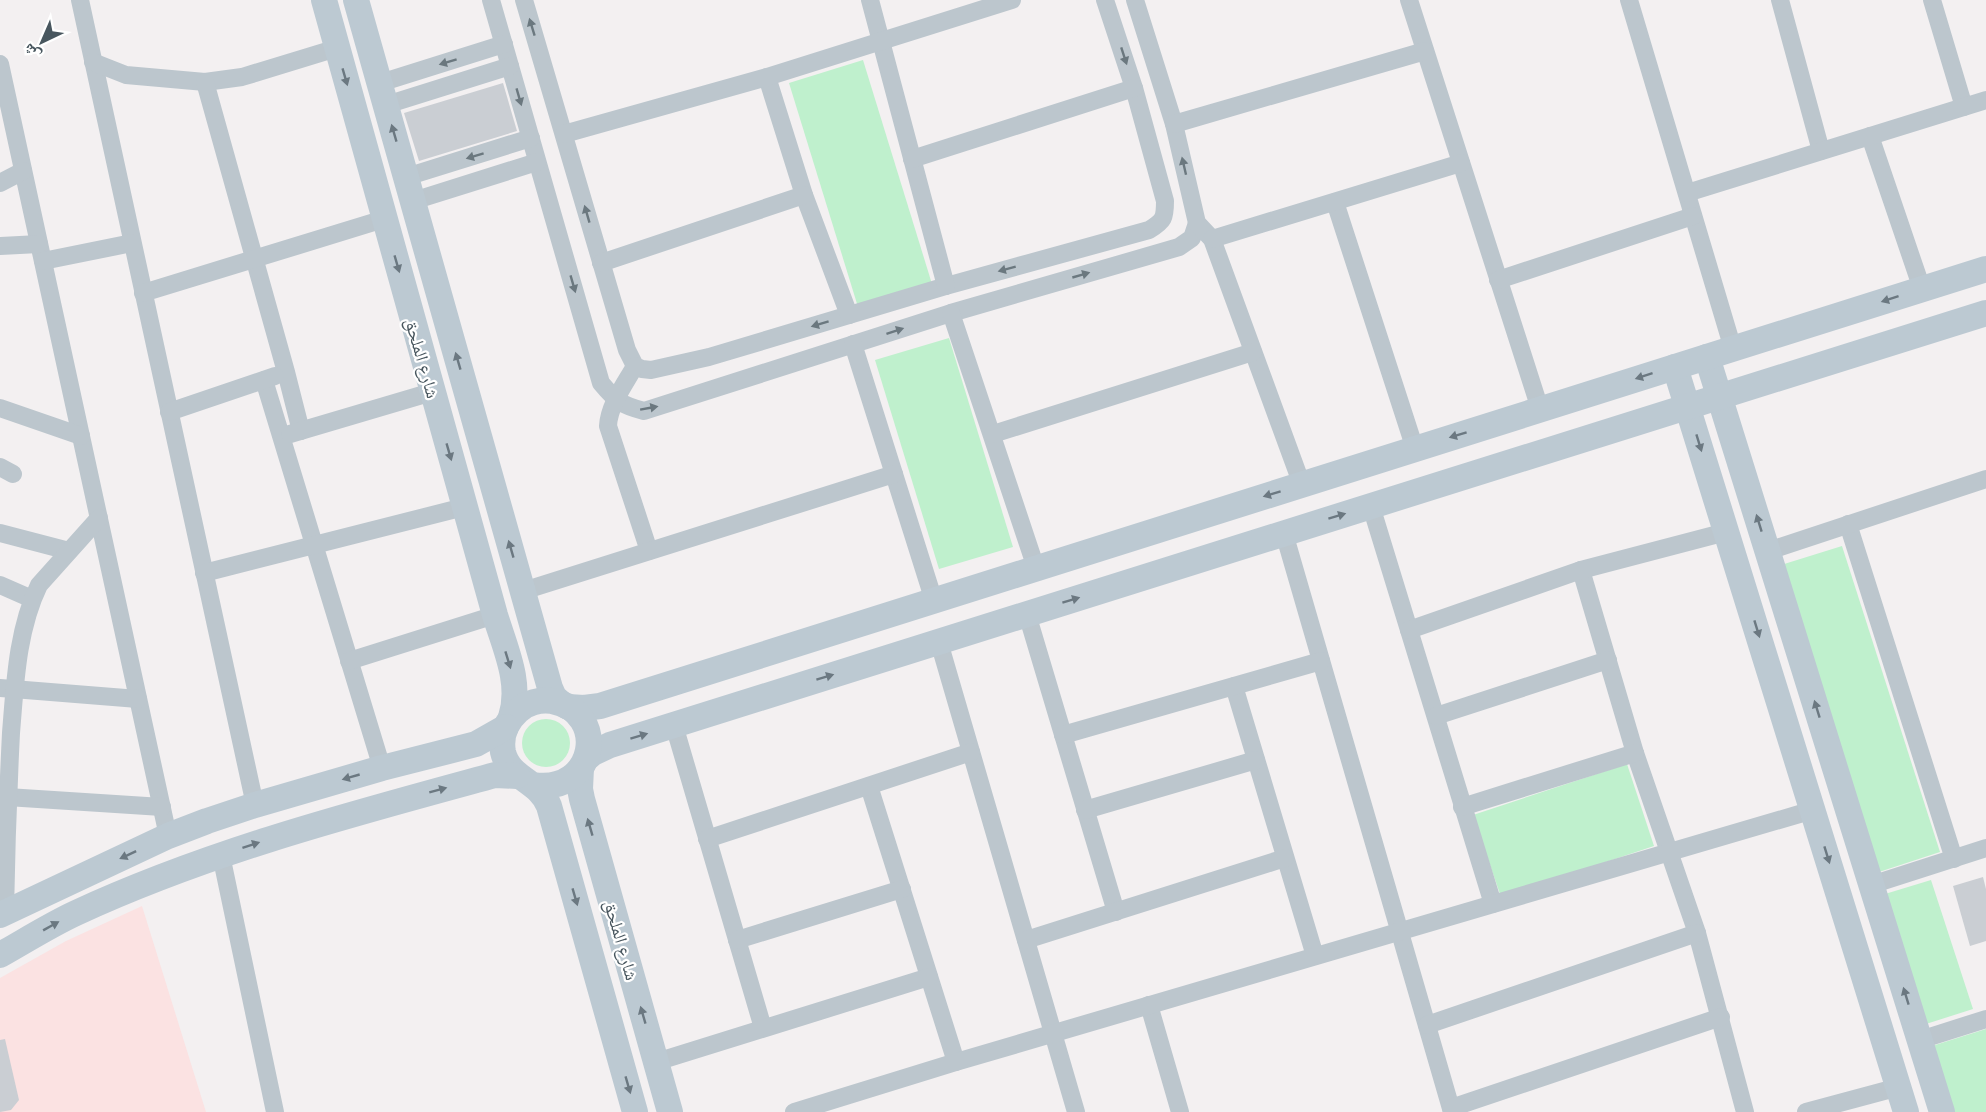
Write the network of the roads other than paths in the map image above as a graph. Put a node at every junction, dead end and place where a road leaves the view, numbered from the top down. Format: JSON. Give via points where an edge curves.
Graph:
{"nodes":[{"id":1,"x":80,"y":0,"type":"edge"},
{"id":2,"x":356,"y":0,"type":"edge"},
{"id":3,"x":491,"y":0,"type":"edge"},
{"id":4,"x":524,"y":0,"type":"edge"},
{"id":5,"x":870,"y":0,"type":"edge"},
{"id":6,"x":1012,"y":0,"type":"edge"},
{"id":7,"x":1105,"y":0,"type":"edge"},
{"id":8,"x":1135,"y":0,"type":"edge"},
{"id":9,"x":1409,"y":0,"type":"edge"},
{"id":10,"x":1629,"y":0,"type":"edge"},
{"id":11,"x":1779,"y":0,"type":"edge"},
{"id":12,"x":1932,"y":0,"type":"edge"},
{"id":13,"x":326,"y":2,"type":"edge"},
{"id":14,"x":881,"y":42,"type":"junction"},
{"id":15,"x":504,"y":44,"type":"junction"},
{"id":16,"x":337,"y":48,"type":"junction"},
{"id":17,"x":1425,"y":51,"type":"junction"},
{"id":18,"x":93,"y":62,"type":"junction"},
{"id":19,"x":0,"y":64,"type":"edge"},
{"id":20,"x":510,"y":66,"type":"junction"},
{"id":21,"x":767,"y":77,"type":"junction"},
{"id":22,"x":205,"y":82,"type":"junction"},
{"id":23,"x":1134,"y":88,"type":"junction"},
{"id":24,"x":383,"y":94,"type":"junction"},
{"id":25,"x":1986,"y":100,"type":"edge"},
{"id":26,"x":1964,"y":107,"type":"junction"},
{"id":27,"x":1174,"y":124,"type":"junction"},
{"id":28,"x":7,"y":125,"type":"edge"},
{"id":29,"x":564,"y":134,"type":"junction"},
{"id":30,"x":1870,"y":136,"type":"junction"},
{"id":31,"x":531,"y":138,"type":"junction"},
{"id":32,"x":1821,"y":151,"type":"junction"},
{"id":33,"x":912,"y":159,"type":"junction"},
{"id":34,"x":537,"y":162,"type":"junction"},
{"id":35,"x":1461,"y":163,"type":"junction"},
{"id":36,"x":23,"y":171,"type":"junction"},
{"id":37,"x":0,"y":183,"type":"edge"},
{"id":38,"x":409,"y":189,"type":"junction"},
{"id":39,"x":1687,"y":193,"type":"junction"},
{"id":40,"x":804,"y":195,"type":"junction"},
{"id":41,"x":1335,"y":202,"type":"junction"},
{"id":42,"x":1165,"y":216,"type":"junction"},
{"id":43,"x":1694,"y":216,"type":"junction"},
{"id":44,"x":384,"y":219,"type":"junction"},
{"id":45,"x":1197,"y":223,"type":"junction"},
{"id":46,"x":1212,"y":239,"type":"junction"},
{"id":47,"x":132,"y":243,"type":"junction"},
{"id":48,"x":0,"y":246,"type":"edge"},
{"id":49,"x":41,"y":253,"type":"junction"},
{"id":50,"x":255,"y":259,"type":"junction"},
{"id":51,"x":601,"y":263,"type":"junction"},
{"id":52,"x":1986,"y":268,"type":"edge"},
{"id":53,"x":1498,"y":280,"type":"junction"},
{"id":54,"x":946,"y":286,"type":"junction"},
{"id":55,"x":1922,"y":289,"type":"junction"},
{"id":56,"x":143,"y":293,"type":"junction"},
{"id":57,"x":951,"y":313,"type":"junction"},
{"id":58,"x":1986,"y":313,"type":"edge"},
{"id":59,"x":849,"y":315,"type":"junction"},
{"id":60,"x":852,"y":344,"type":"junction"},
{"id":61,"x":1733,"y":349,"type":"junction"},
{"id":62,"x":1253,"y":352,"type":"junction"},
{"id":63,"x":1707,"y":357,"type":"junction"},
{"id":64,"x":635,"y":366,"type":"junction"},
{"id":65,"x":1675,"y":367,"type":"junction"},
{"id":66,"x":286,"y":372,"type":"junction"},
{"id":67,"x":264,"y":380,"type":"junction"},
{"id":68,"x":432,"y":392,"type":"junction"},
{"id":69,"x":1720,"y":396,"type":"junction"},
{"id":70,"x":616,"y":401,"type":"junction"},
{"id":71,"x":1688,"y":406,"type":"junction"},
{"id":72,"x":0,"y":408,"type":"edge"},
{"id":73,"x":1540,"y":410,"type":"junction"},
{"id":74,"x":169,"y":412,"type":"junction"},
{"id":75,"x":301,"y":431,"type":"junction"},
{"id":76,"x":993,"y":434,"type":"junction"},
{"id":77,"x":81,"y":436,"type":"junction"},
{"id":78,"x":281,"y":437,"type":"junction"},
{"id":79,"x":1415,"y":449,"type":"junction"},
{"id":80,"x":894,"y":474,"type":"junction"},
{"id":81,"x":1986,"y":479,"type":"edge"},
{"id":82,"x":1302,"y":485,"type":"junction"},
{"id":83,"x":1371,"y":506,"type":"junction"},
{"id":84,"x":464,"y":507,"type":"junction"},
{"id":85,"x":99,"y":518,"type":"junction"},
{"id":86,"x":1848,"y":524,"type":"junction"},
{"id":87,"x":1726,"y":532,"type":"junction"},
{"id":88,"x":0,"y":533,"type":"edge"},
{"id":89,"x":1284,"y":533,"type":"junction"},
{"id":90,"x":314,"y":545,"type":"junction"},
{"id":91,"x":69,"y":551,"type":"junction"},
{"id":92,"x":649,"y":551,"type":"junction"},
{"id":93,"x":1768,"y":551,"type":"junction"},
{"id":94,"x":1036,"y":568,"type":"junction"},
{"id":95,"x":1581,"y":570,"type":"junction"},
{"id":96,"x":204,"y":573,"type":"junction"},
{"id":97,"x":0,"y":585,"type":"edge"},
{"id":98,"x":523,"y":591,"type":"junction"},
{"id":99,"x":32,"y":599,"type":"junction"},
{"id":100,"x":934,"y":601,"type":"junction"},
{"id":101,"x":1027,"y":614,"type":"junction"},
{"id":102,"x":495,"y":615,"type":"junction"},
{"id":103,"x":1409,"y":630,"type":"junction"},
{"id":104,"x":939,"y":642,"type":"junction"},
{"id":105,"x":1608,"y":660,"type":"junction"},
{"id":106,"x":350,"y":661,"type":"junction"},
{"id":107,"x":1321,"y":661,"type":"junction"},
{"id":108,"x":1234,"y":686,"type":"junction"},
{"id":109,"x":7,"y":688,"type":"edge"},
{"id":110,"x":138,"y":699,"type":"junction"},
{"id":111,"x":564,"y":705,"type":"junction"},
{"id":112,"x":1436,"y":716,"type":"junction"},
{"id":113,"x":508,"y":722,"type":"junction"},
{"id":114,"x":674,"y":725,"type":"junction"},
{"id":115,"x":1063,"y":735,"type":"junction"},
{"id":116,"x":971,"y":752,"type":"junction"},
{"id":117,"x":1635,"y":753,"type":"junction"},
{"id":118,"x":1830,"y":754,"type":"junction"},
{"id":119,"x":1256,"y":760,"type":"junction"},
{"id":120,"x":584,"y":764,"type":"junction"},
{"id":121,"x":1799,"y":766,"type":"junction"},
{"id":122,"x":382,"y":768,"type":"junction"},
{"id":123,"x":525,"y":780,"type":"junction"},
{"id":124,"x":869,"y":786,"type":"junction"},
{"id":125,"x":1843,"y":792,"type":"junction"},
{"id":126,"x":7,"y":797,"type":"junction"},
{"id":127,"x":255,"y":805,"type":"junction"},
{"id":128,"x":1811,"y":806,"type":"junction"},
{"id":129,"x":162,"y":807,"type":"junction"},
{"id":130,"x":1462,"y":807,"type":"junction"},
{"id":131,"x":1085,"y":810,"type":"junction"},
{"id":132,"x":168,"y":836,"type":"junction"},
{"id":133,"x":707,"y":839,"type":"junction"},
{"id":134,"x":1986,"y":848,"type":"edge"},
{"id":135,"x":1668,"y":852,"type":"junction"},
{"id":136,"x":221,"y":855,"type":"junction"},
{"id":137,"x":1285,"y":858,"type":"junction"},
{"id":138,"x":1954,"y":859,"type":"junction"},
{"id":139,"x":1871,"y":885,"type":"junction"},
{"id":140,"x":902,"y":889,"type":"junction"},
{"id":141,"x":1493,"y":904,"type":"junction"},
{"id":142,"x":1116,"y":912,"type":"junction"},
{"id":143,"x":3,"y":914,"type":"edge"},
{"id":144,"x":1400,"y":931,"type":"junction"},
{"id":145,"x":1697,"y":933,"type":"junction"},
{"id":146,"x":737,"y":940,"type":"junction"},
{"id":147,"x":1026,"y":940,"type":"junction"},
{"id":148,"x":0,"y":955,"type":"edge"},
{"id":149,"x":1315,"y":956,"type":"junction"},
{"id":150,"x":929,"y":977,"type":"junction"},
{"id":151,"x":1149,"y":1005,"type":"junction"},
{"id":152,"x":1721,"y":1017,"type":"junction"},
{"id":153,"x":1986,"y":1019,"type":"edge"},
{"id":154,"x":1427,"y":1025,"type":"junction"},
{"id":155,"x":763,"y":1028,"type":"junction"},
{"id":156,"x":1053,"y":1034,"type":"junction"},
{"id":157,"x":1920,"y":1040,"type":"junction"},
{"id":158,"x":656,"y":1062,"type":"junction"},
{"id":159,"x":956,"y":1062,"type":"junction"},
{"id":160,"x":1899,"y":1087,"type":"junction"},
{"id":161,"x":1452,"y":1110,"type":"edge"},
{"id":162,"x":274,"y":1112,"type":"edge"},
{"id":163,"x":635,"y":1112,"type":"edge"},
{"id":164,"x":670,"y":1112,"type":"edge"},
{"id":165,"x":794,"y":1112,"type":"edge"},
{"id":166,"x":1076,"y":1112,"type":"edge"},
{"id":167,"x":1180,"y":1112,"type":"edge"},
{"id":168,"x":1745,"y":1112,"type":"edge"},
{"id":169,"x":1806,"y":1112,"type":"edge"},
{"id":170,"x":1906,"y":1112,"type":"edge"},
{"id":171,"x":1942,"y":1112,"type":"edge"}],
"edges":[{"from":1,"to":18,"type":"street"},
{"from":2,"to":24,"type":"street","name":"شارع الملحق"},
{"from":3,"to":15,"type":"street"},
{"from":29,"to":4,"type":"street","one_way":true},
{"from":5,"to":14,"type":"street"},
{"from":6,"to":14,"type":"street"},
{"from":7,"to":23,"type":"street","one_way":true},
{"from":8,"to":27,"type":"street"},
{"from":9,"to":17,"type":"street"},
{"from":10,"to":39,"type":"street"},
{"from":11,"to":32,"type":"street"},
{"from":12,"to":26,"type":"street"},
{"from":13,"to":16,"type":"street","name":"شارع الملحق"},
{"from":14,"to":21,"type":"street"},
{"from":14,"to":33,"type":"street"},
{"from":15,"to":20,"type":"street"},
{"from":15,"to":24,"type":"street","one_way":true},
{"from":16,"to":22,"type":"street","via":[[242,77]]},
{"from":16,"to":44,"type":"street","name":"شارع الملحق","one_way":true},
{"from":17,"to":27,"type":"street"},
{"from":17,"to":35,"type":"street"},
{"from":18,"to":22,"type":"street","via":[[126,75]]},
{"from":18,"to":47,"type":"street"},
{"from":19,"to":28,"type":"street"},
{"from":20,"to":24,"type":"street"},
{"from":20,"to":31,"type":"street","one_way":true},
{"from":21,"to":29,"type":"street"},
{"from":21,"to":40,"type":"street"},
{"from":22,"to":50,"type":"street"},
{"from":23,"to":33,"type":"street"},
{"from":23,"to":42,"type":"street","via":[[1165,201]]},
{"from":38,"to":24,"type":"street","name":"شارع الملحق","one_way":true},
{"from":25,"to":26,"type":"street"},
{"from":26,"to":30,"type":"street"},
{"from":45,"to":27,"type":"street","one_way":true},
{"from":28,"to":36,"type":"street"},
{"from":51,"to":29,"type":"street","one_way":true},
{"from":30,"to":32,"type":"street"},
{"from":30,"to":55,"type":"street"},
{"from":31,"to":34,"type":"street"},
{"from":31,"to":38,"type":"street","one_way":true},
{"from":32,"to":39,"type":"street"},
{"from":33,"to":54,"type":"street"},
{"from":34,"to":38,"type":"street"},
{"from":34,"to":70,"type":"street","one_way":true,"via":[[601,383]]},
{"from":35,"to":41,"type":"street"},
{"from":35,"to":53,"type":"street"},
{"from":36,"to":37,"type":"street"},
{"from":36,"to":49,"type":"street"},
{"from":98,"to":38,"type":"street","name":"شارع الملحق","one_way":true},
{"from":39,"to":43,"type":"street"},
{"from":40,"to":51,"type":"street"},
{"from":40,"to":59,"type":"street"},
{"from":41,"to":46,"type":"street"},
{"from":41,"to":79,"type":"street"},
{"from":42,"to":45,"type":"street"},
{"from":42,"to":54,"type":"street","one_way":true,"via":[[1149,230]]},
{"from":43,"to":53,"type":"street"},
{"from":43,"to":61,"type":"street"},
{"from":44,"to":50,"type":"street"},
{"from":44,"to":68,"type":"street","name":"شارع الملحق","one_way":true},
{"from":45,"to":46,"type":"street"},
{"from":57,"to":45,"type":"street","one_way":true,"via":[[1179,247],[1192,238]]},
{"from":46,"to":62,"type":"street"},
{"from":47,"to":49,"type":"street"},
{"from":47,"to":56,"type":"street"},
{"from":48,"to":49,"type":"street"},
{"from":49,"to":77,"type":"street"},
{"from":50,"to":56,"type":"street"},
{"from":50,"to":66,"type":"street"},
{"from":51,"to":64,"type":"street"},
{"from":52,"to":55,"type":"street"},
{"from":53,"to":73,"type":"street"},
{"from":54,"to":59,"type":"street"},
{"from":55,"to":61,"type":"street","one_way":true},
{"from":56,"to":74,"type":"street"},
{"from":60,"to":57,"type":"street","one_way":true},
{"from":57,"to":76,"type":"street"},
{"from":58,"to":69,"type":"street"},
{"from":59,"to":64,"type":"street","one_way":true,"via":[[686,362],[651,370]]},
{"from":70,"to":60,"type":"street","one_way":true,"via":[[644,411]]},
{"from":60,"to":80,"type":"street"},
{"from":61,"to":63,"type":"street"},
{"from":62,"to":76,"type":"street"},
{"from":62,"to":82,"type":"street"},
{"from":63,"to":65,"type":"street"},
{"from":63,"to":69,"type":"street"},
{"from":64,"to":70,"type":"street"},
{"from":65,"to":71,"type":"street"},
{"from":65,"to":73,"type":"street","one_way":true},
{"from":66,"to":67,"type":"street"},
{"from":66,"to":75,"type":"street"},
{"from":67,"to":74,"type":"street"},
{"from":67,"to":78,"type":"street"},
{"from":68,"to":75,"type":"street"},
{"from":68,"to":84,"type":"street","name":"شارع الملحق","one_way":true},
{"from":69,"to":71,"type":"street"},
{"from":93,"to":69,"type":"street","one_way":true},
{"from":70,"to":92,"type":"street","via":[[608,426]]},
{"from":71,"to":83,"type":"street"},
{"from":71,"to":87,"type":"street","one_way":true},
{"from":72,"to":77,"type":"street"},
{"from":73,"to":79,"type":"street","one_way":true},
{"from":74,"to":96,"type":"street"},
{"from":75,"to":78,"type":"street"},
{"from":76,"to":94,"type":"street"},
{"from":77,"to":85,"type":"street"},
{"from":78,"to":90,"type":"street"},
{"from":79,"to":82,"type":"street"},
{"from":80,"to":92,"type":"street"},
{"from":80,"to":100,"type":"street"},
{"from":81,"to":86,"type":"street"},
{"from":82,"to":94,"type":"street","one_way":true},
{"from":89,"to":83,"type":"street","one_way":true},
{"from":83,"to":103,"type":"street"},
{"from":84,"to":90,"type":"street"},
{"from":84,"to":102,"type":"street","name":"شارع الملحق"},
{"from":85,"to":91,"type":"street"},
{"from":85,"to":110,"type":"street"},
{"from":86,"to":93,"type":"street"},
{"from":86,"to":138,"type":"street"},
{"from":87,"to":95,"type":"street"},
{"from":87,"to":121,"type":"street","one_way":true},
{"from":88,"to":91,"type":"street"},
{"from":101,"to":89,"type":"street","one_way":true},
{"from":89,"to":107,"type":"street"},
{"from":90,"to":96,"type":"street"},
{"from":90,"to":106,"type":"street"},
{"from":91,"to":99,"type":"street","via":[[39,585]]},
{"from":92,"to":98,"type":"street"},
{"from":118,"to":93,"type":"street","one_way":true},
{"from":94,"to":100,"type":"street"},
{"from":95,"to":103,"type":"street"},
{"from":95,"to":105,"type":"street"},
{"from":96,"to":127,"type":"street"},
{"from":97,"to":99,"type":"street"},
{"from":98,"to":111,"type":"street","name":"شارع الملحق","via":[[550,688]]},
{"from":99,"to":109,"type":"street"},
{"from":100,"to":111,"type":"street","via":[[600,706]]},
{"from":101,"to":104,"type":"street"},
{"from":101,"to":115,"type":"street"},
{"from":102,"to":106,"type":"street"},
{"from":102,"to":113,"type":"street","name":"شارع الملحق","one_way":true,"via":[[514,680],[515,705]]},
{"from":103,"to":112,"type":"street"},
{"from":114,"to":104,"type":"street","one_way":true},
{"from":104,"to":116,"type":"street"},
{"from":105,"to":112,"type":"street"},
{"from":105,"to":117,"type":"street"},
{"from":106,"to":122,"type":"street"},
{"from":107,"to":108,"type":"street"},
{"from":107,"to":144,"type":"street"},
{"from":108,"to":115,"type":"street"},
{"from":108,"to":119,"type":"street"},
{"from":109,"to":110,"type":"street"},
{"from":109,"to":126,"type":"street"},
{"from":110,"to":129,"type":"street"},
{"from":111,"to":113,"type":"street","via":[[547,700],[534,702],[521,708]]},
{"from":111,"to":120,"type":"street","via":[[578,714],[588,735]]},
{"from":112,"to":130,"type":"street"},
{"from":113,"to":122,"type":"street","via":[[476,744]]},
{"from":113,"to":123,"type":"street","via":[[504,753],[508,765]]},
{"from":120,"to":114,"type":"street","one_way":true,"via":[[601,748]]},
{"from":114,"to":133,"type":"street"},
{"from":115,"to":131,"type":"street"},
{"from":116,"to":124,"type":"street"},
{"from":116,"to":147,"type":"street"},
{"from":117,"to":130,"type":"street"},
{"from":117,"to":135,"type":"street"},
{"from":118,"to":121,"type":"street","via":[[1817,766]]},
{"from":118,"to":125,"type":"street"},
{"from":119,"to":131,"type":"street"},
{"from":119,"to":137,"type":"street"},
{"from":120,"to":123,"type":"street","via":[[574,776],[555,786]]},
{"from":158,"to":120,"type":"street","name":"شارع الملحق","one_way":true,"via":[[582,799]]},
{"from":121,"to":128,"type":"street"},
{"from":122,"to":127,"type":"street","one_way":true},
{"from":136,"to":123,"type":"street","one_way":true,"via":[[346,815],[495,775]]},
{"from":123,"to":163,"type":"street","name":"شارع الملحق","one_way":true,"via":[[541,792],[549,806]]},
{"from":124,"to":133,"type":"street"},
{"from":124,"to":140,"type":"street"},
{"from":125,"to":128,"type":"street","via":[[1828,789],[1815,795]]},
{"from":125,"to":139,"type":"street"},
{"from":126,"to":129,"type":"street"},
{"from":126,"to":143,"type":"street"},
{"from":127,"to":132,"type":"street"},
{"from":128,"to":135,"type":"street"},
{"from":128,"to":160,"type":"street","one_way":true},
{"from":129,"to":132,"type":"street"},
{"from":130,"to":141,"type":"street"},
{"from":131,"to":142,"type":"street"},
{"from":132,"to":143,"type":"street","one_way":true},
{"from":133,"to":146,"type":"street"},
{"from":134,"to":138,"type":"street"},
{"from":135,"to":141,"type":"street"},
{"from":135,"to":145,"type":"street"},
{"from":148,"to":136,"type":"street","one_way":true,"via":[[73,914]]},
{"from":136,"to":162,"type":"street"},
{"from":137,"to":142,"type":"street"},
{"from":137,"to":149,"type":"street"},
{"from":138,"to":139,"type":"street"},
{"from":157,"to":139,"type":"street","one_way":true},
{"from":140,"to":146,"type":"street"},
{"from":140,"to":150,"type":"street"},
{"from":141,"to":144,"type":"street"},
{"from":142,"to":147,"type":"street"},
{"from":144,"to":149,"type":"street"},
{"from":144,"to":154,"type":"street"},
{"from":145,"to":152,"type":"street"},
{"from":145,"to":154,"type":"street"},
{"from":146,"to":155,"type":"street"},
{"from":147,"to":156,"type":"street"},
{"from":149,"to":151,"type":"street"},
{"from":150,"to":155,"type":"street"},
{"from":150,"to":159,"type":"street"},
{"from":151,"to":156,"type":"street"},
{"from":151,"to":167,"type":"street"},
{"from":152,"to":161,"type":"street"},
{"from":152,"to":168,"type":"street"},
{"from":153,"to":157,"type":"street"},
{"from":154,"to":161,"type":"street"},
{"from":155,"to":158,"type":"street"},
{"from":156,"to":159,"type":"street"},
{"from":156,"to":166,"type":"street"},
{"from":157,"to":171,"type":"street"},
{"from":158,"to":164,"type":"street","name":"شارع الملحق"},
{"from":159,"to":165,"type":"street"},
{"from":160,"to":169,"type":"street"},
{"from":160,"to":170,"type":"street"}]}
